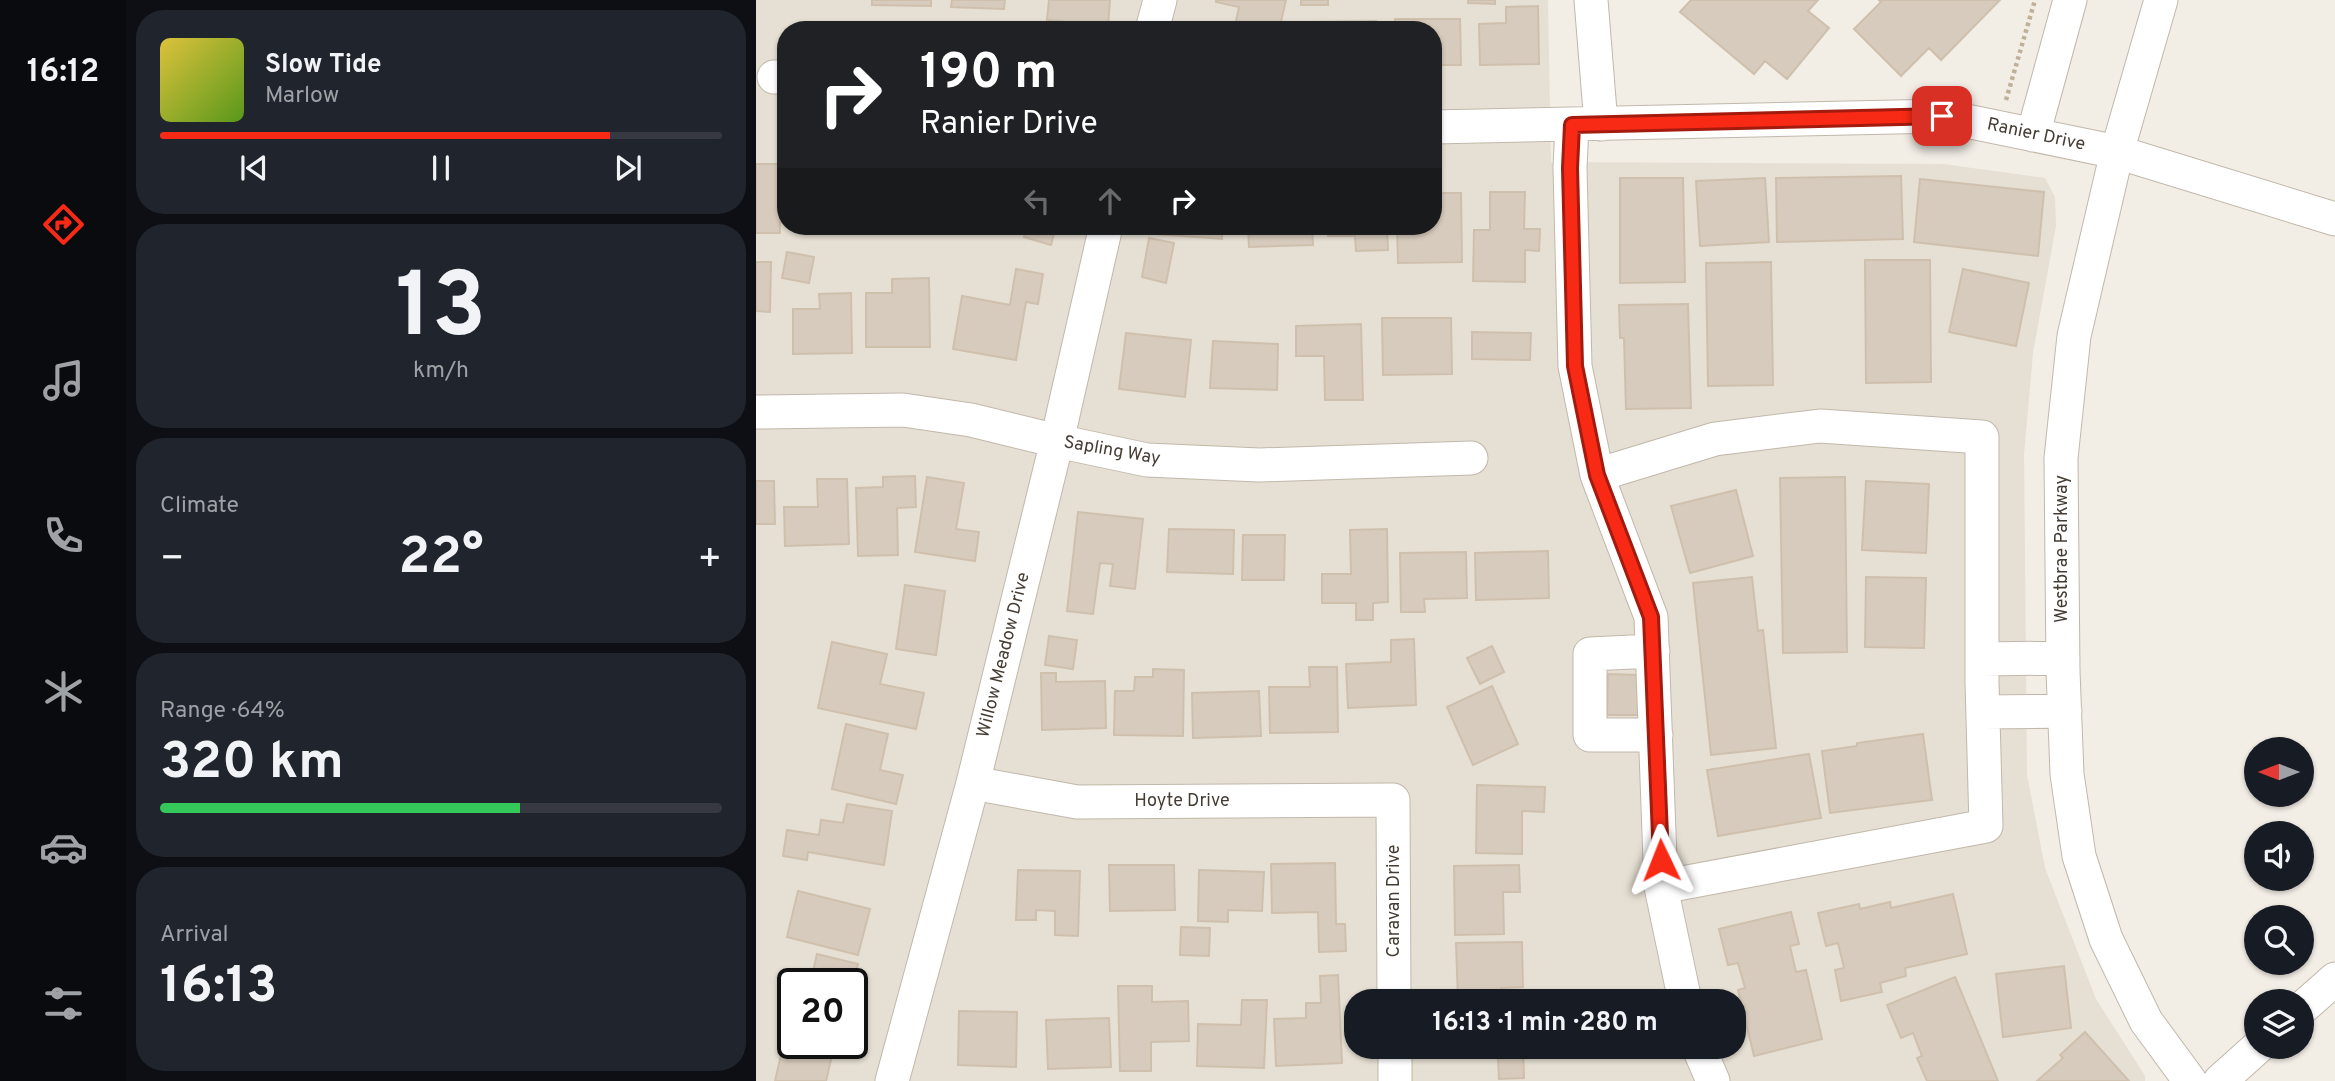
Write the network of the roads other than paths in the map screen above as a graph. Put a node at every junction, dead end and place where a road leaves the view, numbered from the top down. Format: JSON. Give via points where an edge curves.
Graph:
{"nodes":[{"id":1,"x":1160,"y":0,"type":"edge"},
{"id":2,"x":1591,"y":0,"type":"edge"},
{"id":3,"x":2070,"y":0,"type":"edge"},
{"id":4,"x":2161,"y":0,"type":"edge"},
{"id":5,"x":1154,"y":21,"type":"edge"},
{"id":6,"x":1586,"y":125,"type":"junction"},
{"id":7,"x":1442,"y":127,"type":"edge"},
{"id":8,"x":2033,"y":135,"type":"junction"},
{"id":9,"x":2117,"y":152,"type":"junction"},
{"id":10,"x":2335,"y":219,"type":"edge"},
{"id":11,"x":1104,"y":235,"type":"edge"},
{"id":12,"x":756,"y":412,"type":"edge"},
{"id":13,"x":1057,"y":441,"type":"junction"},
{"id":14,"x":1471,"y":458,"type":"dead end"},
{"id":15,"x":1597,"y":475,"type":"junction"},
{"id":16,"x":1653,"y":651,"type":"junction"},
{"id":17,"x":2063,"y":658,"type":"junction"},
{"id":18,"x":1982,"y":659,"type":"junction"},
{"id":19,"x":2065,"y":711,"type":"junction"},
{"id":20,"x":1983,"y":712,"type":"junction"},
{"id":21,"x":1656,"y":735,"type":"junction"},
{"id":22,"x":973,"y":783,"type":"junction"},
{"id":23,"x":1393,"y":800,"type":"joint"},
{"id":24,"x":1661,"y":887,"type":"junction"},
{"id":25,"x":2335,"y":979,"type":"edge"},
{"id":26,"x":1394,"y":989,"type":"edge"},
{"id":27,"x":1682,"y":989,"type":"edge"},
{"id":28,"x":2314,"y":998,"type":"edge"},
{"id":29,"x":1395,"y":1059,"type":"edge"},
{"id":30,"x":1704,"y":1059,"type":"edge"},
{"id":31,"x":2245,"y":1059,"type":"edge"},
{"id":32,"x":892,"y":1081,"type":"edge"},
{"id":33,"x":1395,"y":1081,"type":"edge"},
{"id":34,"x":1713,"y":1081,"type":"edge"},
{"id":35,"x":2190,"y":1081,"type":"edge"},
{"id":36,"x":2220,"y":1081,"type":"edge"}],
"edges":[{"from":1,"to":5,"type":"street"},
{"from":2,"to":6,"type":"street"},
{"from":3,"to":8,"type":"street"},
{"from":4,"to":9,"type":"street","name":"Westbrae Parkway"},
{"from":6,"to":7,"type":"street","name":"Ranier Drive"},
{"from":6,"to":8,"type":"street","name":"Ranier Drive","via":[[1942,116]]},
{"from":6,"to":15,"type":"street","via":[[1570,168],[1575,366]]},
{"from":8,"to":9,"type":"street","name":"Ranier Drive"},
{"from":9,"to":10,"type":"street","name":"Ranier Drive"},
{"from":9,"to":17,"type":"street","name":"Westbrae Parkway","via":[[2074,336],[2067,389],[2061,458]]},
{"from":11,"to":13,"type":"street","name":"Willow Meadow Drive"},
{"from":12,"to":13,"type":"street","name":"Sapling Way","via":[[903,410],[971,420]]},
{"from":13,"to":14,"type":"street","name":"Sapling Way","via":[[1147,460],[1259,465]]},
{"from":13,"to":22,"type":"street","name":"Willow Meadow Drive"},
{"from":15,"to":16,"type":"street","via":[[1651,617]]},
{"from":15,"to":18,"type":"street","via":[[1715,439],[1820,426],[1982,437]]},
{"from":16,"to":21,"type":"street"},
{"from":16,"to":21,"type":"street","via":[[1590,654],[1590,735]]},
{"from":17,"to":18,"type":"street"},
{"from":17,"to":19,"type":"street","name":"Westbrae Parkway"},
{"from":18,"to":20,"type":"street"},
{"from":19,"to":20,"type":"street"},
{"from":19,"to":35,"type":"street","name":"Westbrae Parkway","via":[[2067,774],[2079,856],[2106,939],[2146,1021]]},
{"from":20,"to":24,"type":"street","via":[[1986,826]]},
{"from":21,"to":24,"type":"street"},
{"from":22,"to":23,"type":"street","name":"Hoyte Drive","via":[[1077,802]]},
{"from":22,"to":32,"type":"street","name":"Willow Meadow Drive"},
{"from":23,"to":26,"type":"street","name":"Caravan Drive"},
{"from":24,"to":27,"type":"street"},
{"from":25,"to":28,"type":"street"},
{"from":29,"to":33,"type":"street"},
{"from":30,"to":34,"type":"street"},
{"from":31,"to":36,"type":"street"}]}
